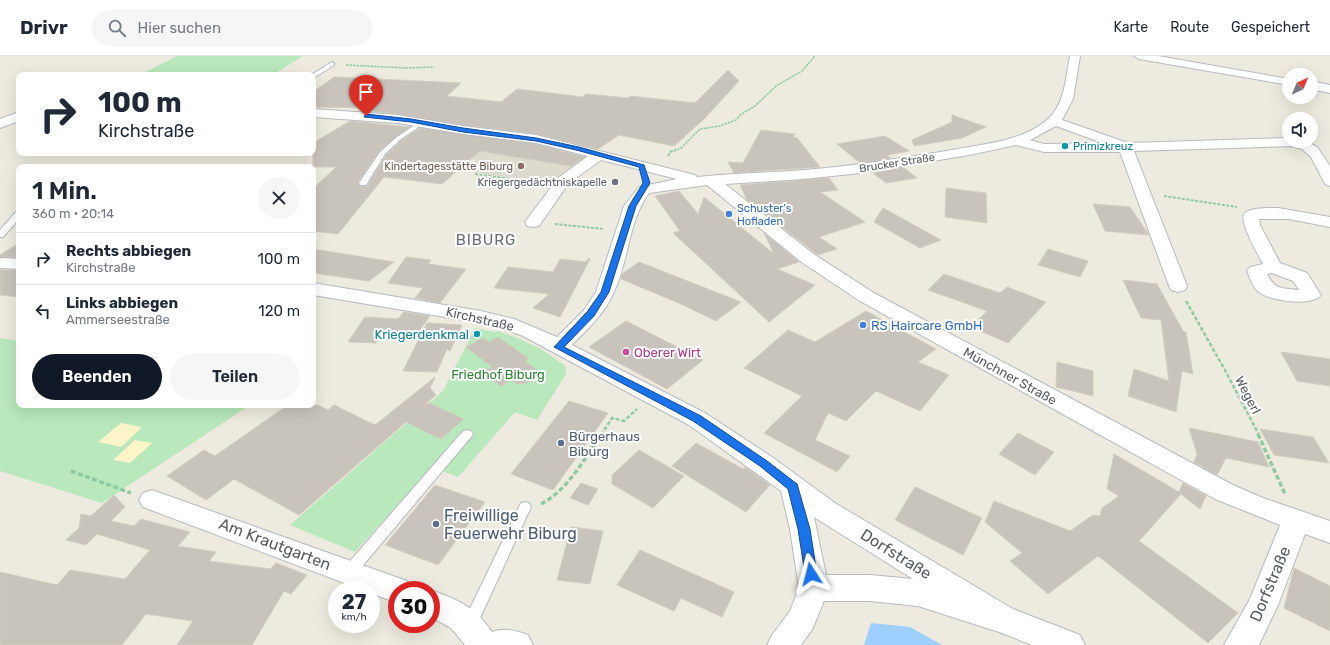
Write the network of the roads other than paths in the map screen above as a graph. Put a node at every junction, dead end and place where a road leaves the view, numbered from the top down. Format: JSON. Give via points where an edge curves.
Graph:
{"nodes":[{"id":1,"x":1075,"y":56,"type":"edge"},
{"id":2,"x":1139,"y":56,"type":"edge"},
{"id":3,"x":332,"y":64,"type":"road end"},
{"id":4,"x":316,"y":74,"type":"edge"},
{"id":5,"x":1282,"y":81,"type":"edge"},
{"id":6,"x":1318,"y":87,"type":"edge"},
{"id":7,"x":1330,"y":89,"type":"edge"},
{"id":8,"x":316,"y":113,"type":"edge"},
{"id":9,"x":16,"y":117,"type":"edge"},
{"id":10,"x":423,"y":122,"type":"junction"},
{"id":11,"x":1054,"y":122,"type":"junction"},
{"id":12,"x":0,"y":124,"type":"edge"},
{"id":13,"x":1016,"y":141,"type":"junction"},
{"id":14,"x":1125,"y":147,"type":"junction"},
{"id":15,"x":600,"y":154,"type":"junction"},
{"id":16,"x":642,"y":166,"type":"junction"},
{"id":17,"x":712,"y":181,"type":"junction"},
{"id":18,"x":1330,"y":181,"type":"edge"},
{"id":19,"x":363,"y":183,"type":"dead end"},
{"id":20,"x":644,"y":190,"type":"junction"},
{"id":21,"x":16,"y":217,"type":"edge"},
{"id":22,"x":533,"y":222,"type":"road end"},
{"id":23,"x":1330,"y":222,"type":"edge"},
{"id":24,"x":0,"y":235,"type":"edge"},
{"id":25,"x":0,"y":263,"type":"edge"},
{"id":26,"x":16,"y":264,"type":"edge"},
{"id":27,"x":1273,"y":267,"type":"dead end"},
{"id":28,"x":1178,"y":286,"type":"road end"},
{"id":29,"x":316,"y":289,"type":"edge"},
{"id":30,"x":558,"y":347,"type":"junction"},
{"id":31,"x":468,"y":434,"type":"dead end"},
{"id":32,"x":793,"y":487,"type":"junction"},
{"id":33,"x":152,"y":500,"type":"road end"},
{"id":34,"x":525,"y":507,"type":"road end"},
{"id":35,"x":1292,"y":518,"type":"junction"},
{"id":36,"x":1330,"y":532,"type":"edge"},
{"id":37,"x":349,"y":572,"type":"junction"},
{"id":38,"x":388,"y":587,"type":"edge"},
{"id":39,"x":814,"y":588,"type":"junction"},
{"id":40,"x":440,"y":606,"type":"edge"},
{"id":41,"x":1002,"y":619,"type":"junction"},
{"id":42,"x":476,"y":635,"type":"edge"},
{"id":43,"x":497,"y":645,"type":"edge"},
{"id":44,"x":517,"y":645,"type":"edge"},
{"id":45,"x":783,"y":645,"type":"edge"},
{"id":46,"x":1069,"y":645,"type":"edge"},
{"id":47,"x":1240,"y":645,"type":"edge"}],
"edges":[{"from":1,"to":11,"type":"street","via":[[1062,112]]},
{"from":2,"to":5,"type":"street"},
{"from":3,"to":4,"type":"lane"},
{"from":6,"to":7,"type":"street"},
{"from":8,"to":10,"type":"street"},
{"from":9,"to":12,"type":"street"},
{"from":10,"to":15,"type":"street","via":[[543,141]]},
{"from":10,"to":19,"type":"lane","via":[[382,153]]},
{"from":11,"to":13,"type":"street","name":"Brucker Straße"},
{"from":11,"to":14,"type":"street"},
{"from":13,"to":14,"type":"street","via":[[1044,148]]},
{"from":13,"to":17,"type":"street","name":"Brucker Straße","via":[[983,149],[854,170]]},
{"from":14,"to":18,"type":"street","via":[[1282,141],[1300,143],[1314,150]]},
{"from":14,"to":28,"type":"street"},
{"from":15,"to":16,"type":"street"},
{"from":15,"to":22,"type":"street","via":[[570,174]]},
{"from":16,"to":17,"type":"street"},
{"from":16,"to":20,"type":"street","via":[[646,183]]},
{"from":17,"to":20,"type":"street","via":[[679,183]]},
{"from":17,"to":35,"type":"street","name":"Münchner Straße","via":[[806,257],[867,297],[1224,492]]},
{"from":20,"to":30,"type":"street","via":[[632,206],[605,292],[591,314]]},
{"from":21,"to":24,"type":"lane"},
{"from":23,"to":27,"type":"street","via":[[1258,212],[1250,216]]},
{"from":25,"to":26,"type":"street"},
{"from":29,"to":30,"type":"street","name":"Kirchstraße","via":[[507,323]]},
{"from":30,"to":32,"type":"street","name":"Dorfstraße","via":[[697,419],[764,464]]},
{"from":31,"to":37,"type":"lane"},
{"from":32,"to":39,"type":"street","via":[[804,529]]},
{"from":32,"to":41,"type":"street","name":"Dorfstraße","via":[[826,511]]},
{"from":33,"to":37,"type":"street","name":"Am Krautgarten"},
{"from":34,"to":42,"type":"lane"},
{"from":35,"to":36,"type":"street","name":"Münchner Straße"},
{"from":35,"to":47,"type":"street","name":"Dorfstraße","via":[[1292,532],[1263,605]]},
{"from":37,"to":38,"type":"street","name":"Am Krautgarten"},
{"from":39,"to":41,"type":"street","name":"Dorfstraße","via":[[870,588],[918,593]]},
{"from":39,"to":45,"type":"street","via":[[801,620]]},
{"from":40,"to":42,"type":"street","via":[[451,610]]},
{"from":41,"to":46,"type":"street","name":"Dorfstraße"},
{"from":43,"to":44,"type":"street"}]}
